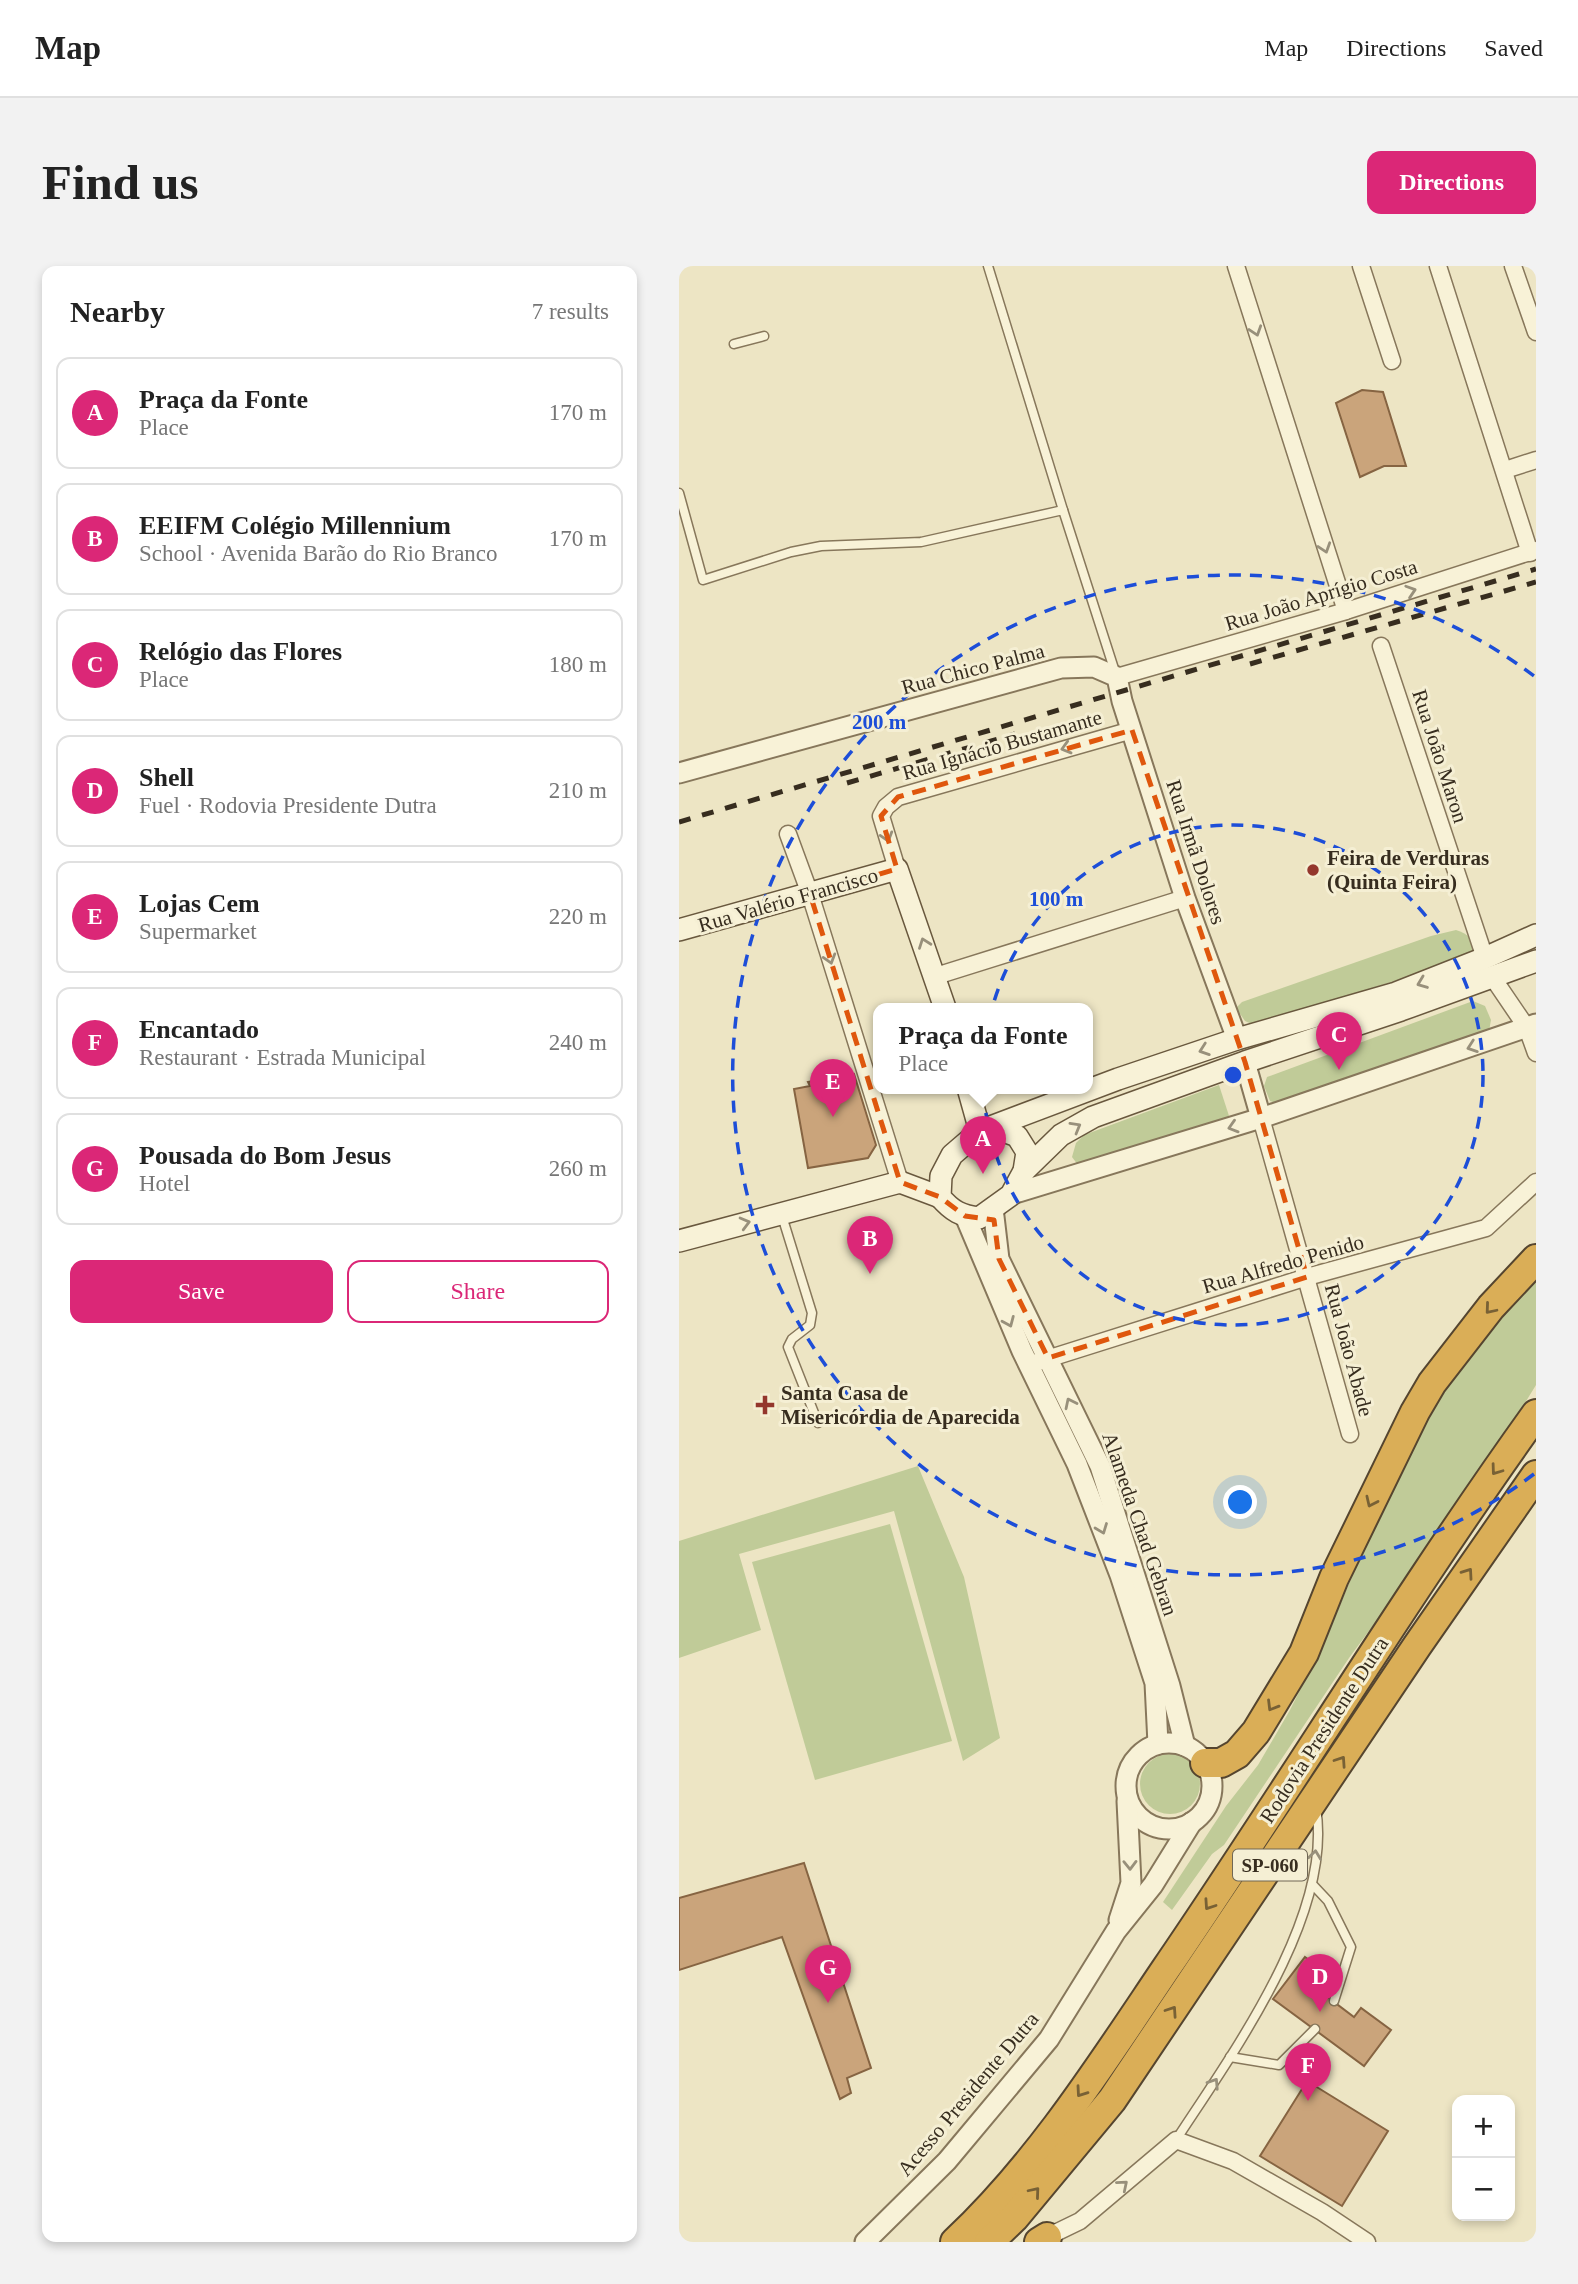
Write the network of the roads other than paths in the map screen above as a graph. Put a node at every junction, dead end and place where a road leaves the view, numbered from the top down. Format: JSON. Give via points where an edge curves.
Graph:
{"nodes":[{"id":1,"x":988,"y":266,"type":"edge"},
{"id":2,"x":1236,"y":266,"type":"edge"},
{"id":3,"x":1361,"y":266,"type":"edge"},
{"id":4,"x":1438,"y":266,"type":"edge"},
{"id":5,"x":1513,"y":266,"type":"edge"},
{"id":6,"x":1536,"y":332,"type":"edge"},
{"id":7,"x":764,"y":336,"type":"dead end"},
{"id":8,"x":734,"y":344,"type":"dead end"},
{"id":9,"x":1392,"y":361,"type":"dead end"},
{"id":10,"x":1536,"y":460,"type":"edge"},
{"id":11,"x":1505,"y":470,"type":"junction"},
{"id":12,"x":679,"y":493,"type":"edge"},
{"id":13,"x":1063,"y":510,"type":"junction"},
{"id":14,"x":1533,"y":551,"type":"edge"},
{"id":15,"x":1346,"y":611,"type":"junction"},
{"id":16,"x":1381,"y":646,"type":"dead end"},
{"id":17,"x":1117,"y":677,"type":"junction"},
{"id":18,"x":1132,"y":730,"type":"junction"},
{"id":19,"x":679,"y":773,"type":"edge"},
{"id":20,"x":788,"y":834,"type":"dead end"},
{"id":21,"x":897,"y":869,"type":"junction"},
{"id":22,"x":810,"y":894,"type":"junction"},
{"id":23,"x":1185,"y":898,"type":"junction"},
{"id":24,"x":679,"y":930,"type":"edge"},
{"id":25,"x":1536,"y":934,"type":"edge"},
{"id":26,"x":1485,"y":958,"type":"junction"},
{"id":27,"x":1536,"y":961,"type":"edge"},
{"id":28,"x":936,"y":976,"type":"junction"},
{"id":29,"x":1493,"y":978,"type":"junction"},
{"id":30,"x":944,"y":1003,"type":"edge"},
{"id":31,"x":1531,"y":1026,"type":"edge"},
{"id":32,"x":1237,"y":1039,"type":"junction"},
{"id":33,"x":1536,"y":1053,"type":"edge"},
{"id":34,"x":1245,"y":1062,"type":"junction"},
{"id":35,"x":1093,"y":1089,"type":"edge"},
{"id":36,"x":971,"y":1094,"type":"edge"},
{"id":37,"x":1080,"y":1094,"type":"edge"},
{"id":38,"x":1261,"y":1118,"type":"junction"},
{"id":39,"x":988,"y":1130,"type":"junction"},
{"id":40,"x":1024,"y":1171,"type":"junction"},
{"id":41,"x":899,"y":1182,"type":"junction"},
{"id":42,"x":1536,"y":1182,"type":"edge"},
{"id":43,"x":1012,"y":1194,"type":"junction"},
{"id":44,"x":940,"y":1197,"type":"junction"},
{"id":45,"x":993,"y":1208,"type":"junction"},
{"id":46,"x":781,"y":1213,"type":"junction"},
{"id":47,"x":965,"y":1216,"type":"junction"},
{"id":48,"x":679,"y":1241,"type":"edge"},
{"id":49,"x":1536,"y":1259,"type":"edge"},
{"id":50,"x":1307,"y":1277,"type":"junction"},
{"id":51,"x":1048,"y":1358,"type":"junction"},
{"id":52,"x":1028,"y":1365,"type":"junction"},
{"id":53,"x":1536,"y":1415,"type":"edge"},
{"id":54,"x":818,"y":1423,"type":"dead end"},
{"id":55,"x":1084,"y":1432,"type":"junction"},
{"id":56,"x":1350,"y":1434,"type":"dead end"},
{"id":57,"x":1066,"y":1441,"type":"junction"},
{"id":58,"x":1536,"y":1475,"type":"edge"},
{"id":59,"x":1134,"y":1596,"type":"junction"},
{"id":60,"x":1158,"y":1744,"type":"junction"},
{"id":61,"x":1195,"y":1754,"type":"junction"},
{"id":62,"x":1127,"y":1797,"type":"junction"},
{"id":63,"x":1314,"y":1800,"type":"junction"},
{"id":64,"x":1192,"y":1822,"type":"junction"},
{"id":65,"x":1312,"y":1884,"type":"junction"},
{"id":66,"x":1116,"y":1931,"type":"junction"},
{"id":67,"x":1334,"y":2001,"type":"dead end"},
{"id":68,"x":1315,"y":2029,"type":"dead end"},
{"id":69,"x":1230,"y":2057,"type":"junction"},
{"id":70,"x":1177,"y":2140,"type":"junction"},
{"id":71,"x":1046,"y":2240,"type":"edge"},
{"id":72,"x":866,"y":2242,"type":"edge"},
{"id":73,"x":955,"y":2242,"type":"edge"},
{"id":74,"x":989,"y":2242,"type":"edge"},
{"id":75,"x":1367,"y":2242,"type":"edge"}],
"edges":[{"from":1,"to":13,"type":"lane"},
{"from":2,"to":15,"type":"street","one_way":true},
{"from":3,"to":9,"type":"street"},
{"from":4,"to":11,"type":"street"},
{"from":5,"to":6,"type":"street"},
{"from":7,"to":8,"type":"lane"},
{"from":10,"to":11,"type":"street"},
{"from":11,"to":14,"type":"street"},
{"from":12,"to":13,"type":"lane","via":[[703,580],[821,546],[921,542]]},
{"from":13,"to":17,"type":"lane"},
{"from":15,"to":14,"type":"street","name":"Rua João Aprígio Costa","one_way":true},
{"from":15,"to":17,"type":"street","name":"Rua João Aprígio Costa"},
{"from":16,"to":26,"type":"street","name":"Rua João Maron"},
{"from":17,"to":18,"type":"street","name":"Rua Irmã Dolores"},
{"from":17,"to":19,"type":"street","name":"Rua Chico Palma","via":[[1094,667],[1061,668]]},
{"from":18,"to":21,"type":"street","name":"Rua Ignácio Bustamante","one_way":true,"via":[[898,797],[881,816]]},
{"from":18,"to":23,"type":"street","name":"Rua Irmã Dolores"},
{"from":20,"to":22,"type":"street"},
{"from":21,"to":22,"type":"main road","name":"Rua Valério Francisco"},
{"from":28,"to":21,"type":"main road","one_way":true},
{"from":22,"to":24,"type":"main road","name":"Rua Valério Francisco"},
{"from":22,"to":41,"type":"street","one_way":true},
{"from":23,"to":28,"type":"street"},
{"from":23,"to":32,"type":"street","name":"Rua Irmã Dolores"},
{"from":25,"to":26,"type":"main road"},
{"from":26,"to":32,"type":"main road","one_way":true,"via":[[1396,993]]},
{"from":27,"to":29,"type":"main road"},
{"from":28,"to":30,"type":"main road"},
{"from":29,"to":31,"type":"street"},
{"from":29,"to":34,"type":"main road"},
{"from":31,"to":33,"type":"street"},
{"from":31,"to":38,"type":"street","one_way":true},
{"from":32,"to":34,"type":"main road"},
{"from":32,"to":35,"type":"main road","one_way":true},
{"from":34,"to":38,"type":"street"},
{"from":40,"to":34,"type":"main road","one_way":true,"via":[[1061,1135],[1093,1116]]},
{"from":36,"to":39,"type":"main road"},
{"from":37,"to":39,"type":"main road","one_way":true},
{"from":38,"to":43,"type":"street","one_way":true},
{"from":38,"to":50,"type":"street","name":"Rua João Abade"},
{"from":39,"to":40,"type":"main road","via":[[1017,1136],[1027,1152]]},
{"from":39,"to":44,"type":"main road","via":[[952,1154],[941,1176]]},
{"from":40,"to":43,"type":"main road"},
{"from":41,"to":44,"type":"main road"},
{"from":41,"to":46,"type":"main road"},
{"from":42,"to":50,"type":"street","name":"Rua Alfredo Penido","via":[[1486,1228]]},
{"from":43,"to":45,"type":"main road"},
{"from":44,"to":47,"type":"main road","via":[[951,1210]]},
{"from":45,"to":47,"type":"main road","via":[[979,1218]]},
{"from":45,"to":51,"type":"street","name":"Alameda Chad Gebran","via":[[999,1259]]},
{"from":48,"to":46,"type":"main road","one_way":true},
{"from":46,"to":54,"type":"lane","via":[[812,1313],[810,1325],[788,1347]]},
{"from":47,"to":52,"type":"street","name":"Alameda Chad Gebran","one_way":true},
{"from":49,"to":61,"type":"highway","one_way":true,"via":[[1432,1383],[1334,1578],[1304,1653],[1256,1732],[1237,1754],[1221,1763]]},
{"from":50,"to":51,"type":"street","name":"Rua Alfredo Penido"},
{"from":50,"to":56,"type":"street","name":"Rua João Abade"},
{"from":51,"to":52,"type":"street","name":"Rua Alfredo Penido"},
{"from":55,"to":51,"type":"street","name":"Alameda Chad Gebran","one_way":true},
{"from":52,"to":57,"type":"street","name":"Alameda Chad Gebran"},
{"from":53,"to":73,"type":"highway","name":"Rodovia Presidente Dutra","number":"SP-060","one_way":true,"via":[[1104,2059],[1002,2195]]},
{"from":55,"to":57,"type":"street"},
{"from":55,"to":59,"type":"street","name":"Alameda Chad Gebran","via":[[1100,1466]]},
{"from":57,"to":59,"type":"street","name":"Alameda Chad Gebran","one_way":true},
{"from":63,"to":58,"type":"highway","name":"Rodovia Presidente Dutra","number":"SP-060","one_way":true},
{"from":59,"to":60,"type":"street","name":"Alameda Chad Gebran","via":[[1155,1683]]},
{"from":59,"to":61,"type":"street","name":"Alameda Chad Gebran"},
{"from":60,"to":61,"type":"street","via":[[1171,1742]]},
{"from":60,"to":62,"type":"street","via":[[1135,1758],[1125,1783]]},
{"from":61,"to":64,"type":"street","via":[[1211,1775],[1212,1788],[1202,1814]]},
{"from":62,"to":64,"type":"street","via":[[1132,1809],[1153,1826],[1180,1828]]},
{"from":62,"to":66,"type":"street","one_way":true,"via":[[1131,1883]]},
{"from":65,"to":63,"type":"lane","one_way":true,"via":[[1319,1826]]},
{"from":74,"to":63,"type":"highway","name":"Rodovia Presidente Dutra","number":"SP-060","one_way":true,"via":[[1112,2101]]},
{"from":64,"to":66,"type":"street","via":[[1153,1885]]},
{"from":65,"to":67,"type":"lane","via":[[1328,1901],[1351,1947]]},
{"from":65,"to":69,"type":"lane","via":[[1288,1956]]},
{"from":66,"to":72,"type":"street","name":"Acesso Presidente Dutra","via":[[1049,2039],[947,2161]]},
{"from":68,"to":69,"type":"lane","via":[[1279,2065]]},
{"from":70,"to":69,"type":"lane","one_way":true},
{"from":71,"to":70,"type":"street","one_way":true,"via":[[1080,2221]]},
{"from":70,"to":75,"type":"street","via":[[1233,2161]]}]}
